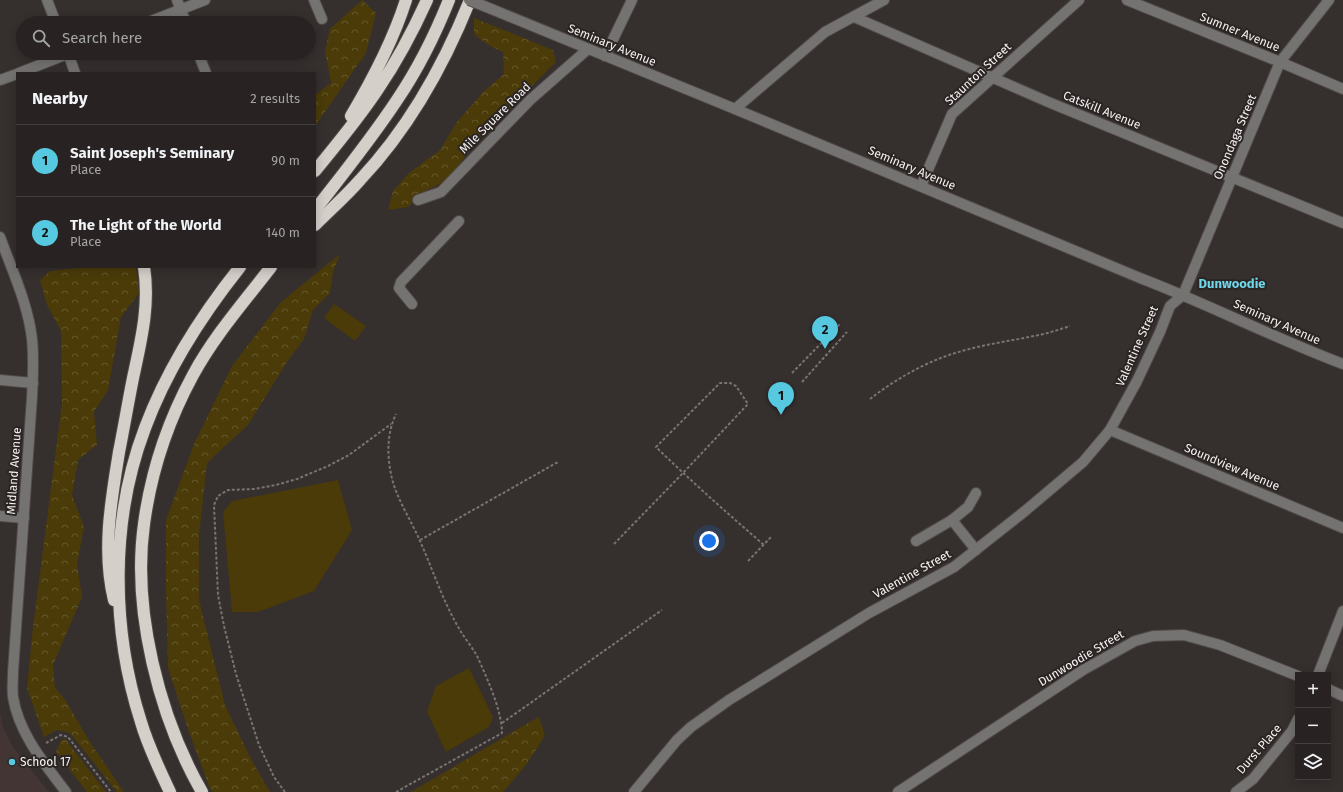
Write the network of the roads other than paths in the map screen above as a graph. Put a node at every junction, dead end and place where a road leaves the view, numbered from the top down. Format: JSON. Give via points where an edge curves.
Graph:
{"nodes":[{"id":1,"x":47,"y":0,"type":"edge"},
{"id":2,"x":205,"y":0,"type":"edge"},
{"id":3,"x":314,"y":0,"type":"edge"},
{"id":4,"x":406,"y":0,"type":"edge"},
{"id":5,"x":427,"y":0,"type":"edge"},
{"id":6,"x":449,"y":0,"type":"edge"},
{"id":7,"x":470,"y":0,"type":"edge"},
{"id":8,"x":632,"y":0,"type":"edge"},
{"id":9,"x":884,"y":0,"type":"edge"},
{"id":10,"x":1079,"y":0,"type":"edge"},
{"id":11,"x":1127,"y":0,"type":"edge"},
{"id":12,"x":1328,"y":0,"type":"edge"},
{"id":13,"x":179,"y":5,"type":"edge"},
{"id":14,"x":53,"y":16,"type":"edge"},
{"id":15,"x":159,"y":16,"type":"edge"},
{"id":16,"x":183,"y":16,"type":"edge"},
{"id":17,"x":854,"y":17,"type":"junction"},
{"id":18,"x":322,"y":19,"type":"dead end"},
{"id":19,"x":588,"y":49,"type":"junction"},
{"id":20,"x":605,"y":56,"type":"junction"},
{"id":21,"x":51,"y":60,"type":"edge"},
{"id":22,"x":71,"y":60,"type":"edge"},
{"id":23,"x":201,"y":60,"type":"edge"},
{"id":24,"x":1280,"y":62,"type":"junction"},
{"id":25,"x":21,"y":72,"type":"edge"},
{"id":26,"x":75,"y":72,"type":"edge"},
{"id":27,"x":206,"y":72,"type":"edge"},
{"id":28,"x":16,"y":74,"type":"edge"},
{"id":29,"x":992,"y":78,"type":"junction"},
{"id":30,"x":0,"y":80,"type":"edge"},
{"id":31,"x":1343,"y":89,"type":"edge"},
{"id":32,"x":735,"y":109,"type":"junction"},
{"id":33,"x":324,"y":159,"type":"junction"},
{"id":34,"x":316,"y":170,"type":"edge"},
{"id":35,"x":1232,"y":176,"type":"junction"},
{"id":36,"x":921,"y":186,"type":"junction"},
{"id":37,"x":418,"y":200,"type":"dead end"},
{"id":38,"x":316,"y":209,"type":"edge"},
{"id":39,"x":459,"y":220,"type":"dead end"},
{"id":40,"x":1343,"y":223,"type":"edge"},
{"id":41,"x":316,"y":224,"type":"edge"},
{"id":42,"x":0,"y":237,"type":"edge"},
{"id":43,"x":3,"y":254,"type":"edge"},
{"id":44,"x":16,"y":258,"type":"edge"},
{"id":45,"x":144,"y":268,"type":"edge"},
{"id":46,"x":239,"y":268,"type":"edge"},
{"id":47,"x":270,"y":269,"type":"edge"},
{"id":48,"x":1183,"y":295,"type":"junction"},
{"id":49,"x":412,"y":304,"type":"dead end"},
{"id":50,"x":1343,"y":364,"type":"edge"},
{"id":51,"x":0,"y":380,"type":"edge"},
{"id":52,"x":33,"y":383,"type":"junction"},
{"id":53,"x":1110,"y":430,"type":"junction"},
{"id":54,"x":976,"y":493,"type":"dead end"},
{"id":55,"x":0,"y":516,"type":"edge"},
{"id":56,"x":24,"y":518,"type":"junction"},
{"id":57,"x":952,"y":520,"type":"junction"},
{"id":58,"x":1343,"y":528,"type":"edge"},
{"id":59,"x":916,"y":541,"type":"dead end"},
{"id":60,"x":976,"y":550,"type":"junction"},
{"id":61,"x":1343,"y":611,"type":"edge"},
{"id":62,"x":121,"y":623,"type":"junction"},
{"id":63,"x":1319,"y":672,"type":"edge"},
{"id":64,"x":1295,"y":675,"type":"edge"},
{"id":65,"x":1331,"y":690,"type":"edge"},
{"id":66,"x":1343,"y":696,"type":"edge"},
{"id":67,"x":1295,"y":725,"type":"edge"},
{"id":68,"x":66,"y":792,"type":"edge"},
{"id":69,"x":170,"y":792,"type":"edge"},
{"id":70,"x":202,"y":792,"type":"edge"},
{"id":71,"x":634,"y":792,"type":"edge"},
{"id":72,"x":898,"y":792,"type":"edge"},
{"id":73,"x":1236,"y":792,"type":"edge"}],
"edges":[{"from":1,"to":14,"type":"street"},
{"from":2,"to":13,"type":"street"},
{"from":3,"to":18,"type":"street"},
{"from":4,"to":33,"type":"highway","via":[[375,74]]},
{"from":5,"to":33,"type":"highway","via":[[380,87]]},
{"from":6,"to":38,"type":"highway","via":[[427,48],[398,99]]},
{"from":7,"to":19,"type":"street","name":"Seminary Avenue","bridge":true},
{"from":7,"to":41,"type":"highway","via":[[444,60],[410,117],[361,180]]},
{"from":8,"to":20,"type":"street"},
{"from":9,"to":17,"type":"street"},
{"from":10,"to":29,"type":"street","name":"Staunton Street"},
{"from":11,"to":24,"type":"street","name":"Sumner Avenue"},
{"from":12,"to":24,"type":"street","name":"Onondaga Street"},
{"from":13,"to":15,"type":"street"},
{"from":13,"to":16,"type":"street"},
{"from":17,"to":29,"type":"street","name":"Catskill Avenue"},
{"from":17,"to":32,"type":"street","via":[[825,32]]},
{"from":19,"to":20,"type":"street","name":"Seminary Avenue"},
{"from":19,"to":37,"type":"street","name":"Mile Square Road","via":[[530,100],[441,192]]},
{"from":20,"to":32,"type":"street","name":"Seminary Avenue"},
{"from":21,"to":25,"type":"street"},
{"from":22,"to":26,"type":"street"},
{"from":23,"to":27,"type":"street"},
{"from":24,"to":31,"type":"street","name":"Sumner Avenue"},
{"from":24,"to":35,"type":"street","name":"Onondaga Street"},
{"from":28,"to":30,"type":"street"},
{"from":29,"to":35,"type":"street","name":"Catskill Avenue"},
{"from":29,"to":36,"type":"street","name":"Staunton Street","via":[[952,114]]},
{"from":32,"to":36,"type":"street","name":"Seminary Avenue"},
{"from":33,"to":34,"type":"highway"},
{"from":35,"to":40,"type":"street","name":"Catskill Avenue"},
{"from":35,"to":48,"type":"street","name":"Onondaga Street"},
{"from":36,"to":48,"type":"street","name":"Seminary Avenue"},
{"from":39,"to":49,"type":"street","via":[[401,282],[399,288]]},
{"from":42,"to":43,"type":"street","name":"Midland Avenue"},
{"from":43,"to":44,"type":"street"},
{"from":43,"to":52,"type":"street","name":"Midland Avenue","via":[[22,297],[30,325]]},
{"from":45,"to":62,"type":"highway","via":[[147,291],[145,317],[115,474],[108,532],[111,585]]},
{"from":46,"to":62,"type":"highway","via":[[202,317],[177,358],[142,435],[132,467],[121,531]]},
{"from":47,"to":70,"type":"highway","via":[[217,336],[187,386],[159,456],[144,525],[142,582],[155,671],[173,732]]},
{"from":48,"to":50,"type":"street","name":"Seminary Avenue","via":[[1303,349]]},
{"from":48,"to":53,"type":"street","name":"Valentine Street","via":[[1170,306],[1137,381]]},
{"from":51,"to":52,"type":"street"},
{"from":52,"to":56,"type":"street","name":"Midland Avenue"},
{"from":53,"to":58,"type":"street","name":"Soundview Avenue"},
{"from":53,"to":60,"type":"street","name":"Valentine Street","via":[[1083,462]]},
{"from":54,"to":57,"type":"street","via":[[968,507]]},
{"from":55,"to":56,"type":"street"},
{"from":56,"to":68,"type":"street","name":"Midland Avenue","via":[[13,695],[19,719],[29,741]]},
{"from":57,"to":59,"type":"street"},
{"from":57,"to":60,"type":"street"},
{"from":60,"to":71,"type":"street","name":"Valentine Street","via":[[954,568],[869,613],[722,704],[691,726]]},
{"from":61,"to":63,"type":"street"},
{"from":62,"to":69,"type":"highway","via":[[127,670],[139,717]]},
{"from":64,"to":72,"type":"street","name":"Dunwoodie Street","via":[[1220,645],[1184,635],[1164,635],[1135,641],[1082,670]]},
{"from":65,"to":66,"type":"street"},
{"from":67,"to":73,"type":"street","name":"Durst Place","via":[[1253,779]]}]}
